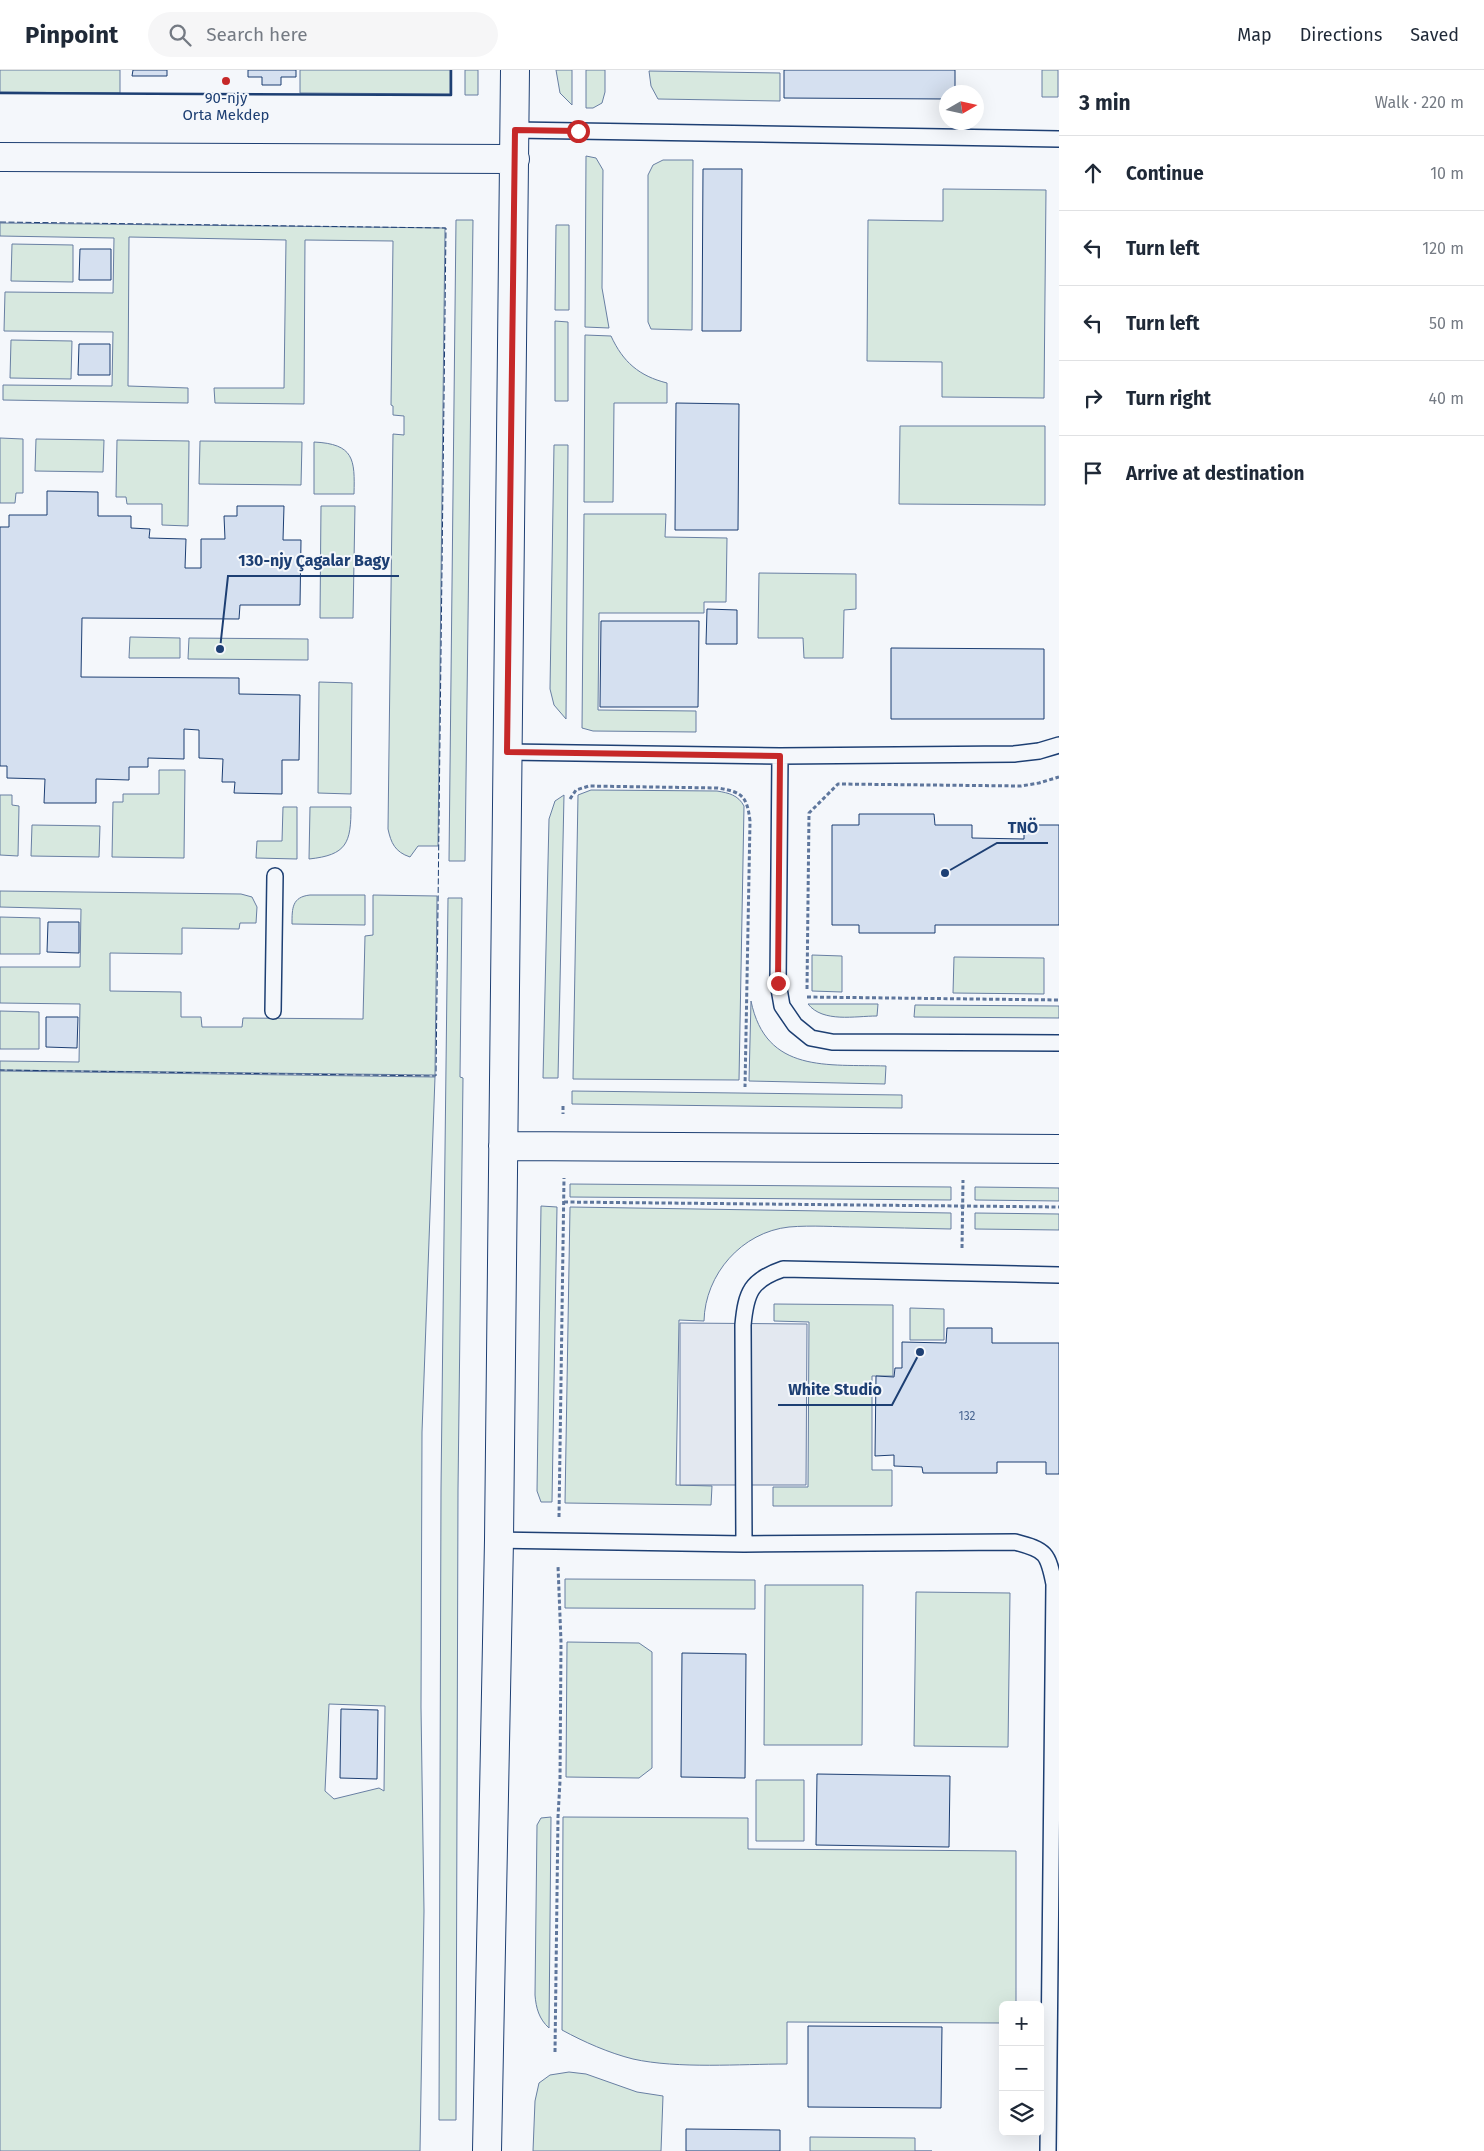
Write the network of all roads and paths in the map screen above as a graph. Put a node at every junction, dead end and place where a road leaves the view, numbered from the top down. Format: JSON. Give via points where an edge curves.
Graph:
{"nodes":[{"id":1,"x":515,"y":70,"type":"edge"},
{"id":2,"x":515,"y":130,"type":"junction"},
{"id":3,"x":1059,"y":139,"type":"edge"},
{"id":4,"x":0,"y":157,"type":"edge"},
{"id":5,"x":514,"y":159,"type":"junction"},
{"id":6,"x":1059,"y":745,"type":"edge"},
{"id":7,"x":507,"y":752,"type":"junction"},
{"id":8,"x":780,"y":756,"type":"junction"},
{"id":9,"x":1059,"y":777,"type":"edge"},
{"id":10,"x":570,"y":799,"type":"dead end"},
{"id":11,"x":275,"y":876,"type":"dead end"},
{"id":12,"x":1059,"y":1000,"type":"edge"},
{"id":13,"x":273,"y":1011,"type":"dead end"},
{"id":14,"x":1059,"y":1042,"type":"edge"},
{"id":15,"x":745,"y":1087,"type":"dead end"},
{"id":16,"x":503,"y":1146,"type":"junction"},
{"id":17,"x":1059,"y":1149,"type":"edge"},
{"id":18,"x":564,"y":1188,"type":"dead end"},
{"id":19,"x":963,"y":1188,"type":"dead end"},
{"id":20,"x":564,"y":1202,"type":"junction"},
{"id":21,"x":963,"y":1206,"type":"junction"},
{"id":22,"x":1059,"y":1207,"type":"edge"},
{"id":23,"x":962,"y":1244,"type":"dead end"},
{"id":24,"x":1059,"y":1275,"type":"edge"},
{"id":25,"x":559,"y":1518,"type":"dead end"},
{"id":26,"x":498,"y":1540,"type":"junction"},
{"id":27,"x":744,"y":1544,"type":"junction"},
{"id":28,"x":559,"y":1571,"type":"dead end"},
{"id":29,"x":1056,"y":1838,"type":"edge"},
{"id":30,"x":555,"y":2052,"type":"dead end"},
{"id":31,"x":488,"y":2151,"type":"edge"},
{"id":32,"x":1048,"y":2151,"type":"edge"}],
"edges":[{"from":1,"to":2,"type":"street"},
{"from":2,"to":3,"type":"lane"},
{"from":2,"to":5,"type":"street"},
{"from":4,"to":5,"type":"street"},
{"from":5,"to":7,"type":"street"},
{"from":6,"to":8,"type":"lane","via":[[1014,754]]},
{"from":7,"to":8,"type":"lane"},
{"from":7,"to":16,"type":"street"},
{"from":8,"to":14,"type":"lane","via":[[778,983],[782,1006],[795,1025],[811,1038],[832,1042]]},
{"from":9,"to":12,"type":"path","via":[[1021,786],[838,784],[809,813],[807,997]]},
{"from":10,"to":15,"type":"path","via":[[576,790],[590,786],[718,788],[732,790],[748,805]]},
{"from":11,"to":13,"type":"lane"},
{"from":16,"to":17,"type":"street"},
{"from":16,"to":26,"type":"street"},
{"from":18,"to":20,"type":"path"},
{"from":19,"to":21,"type":"path"},
{"from":20,"to":21,"type":"path"},
{"from":20,"to":25,"type":"path"},
{"from":21,"to":22,"type":"path"},
{"from":21,"to":23,"type":"path"},
{"from":24,"to":27,"type":"lane","via":[[783,1269],[765,1275],[753,1287],[745,1303],[743,1325]]},
{"from":26,"to":27,"type":"lane"},
{"from":26,"to":31,"type":"street"},
{"from":27,"to":29,"type":"lane","via":[[1015,1542],[1035,1547],[1049,1559],[1054,1584]]},
{"from":28,"to":30,"type":"path","via":[[560,1781]]},
{"from":29,"to":32,"type":"lane"}]}
